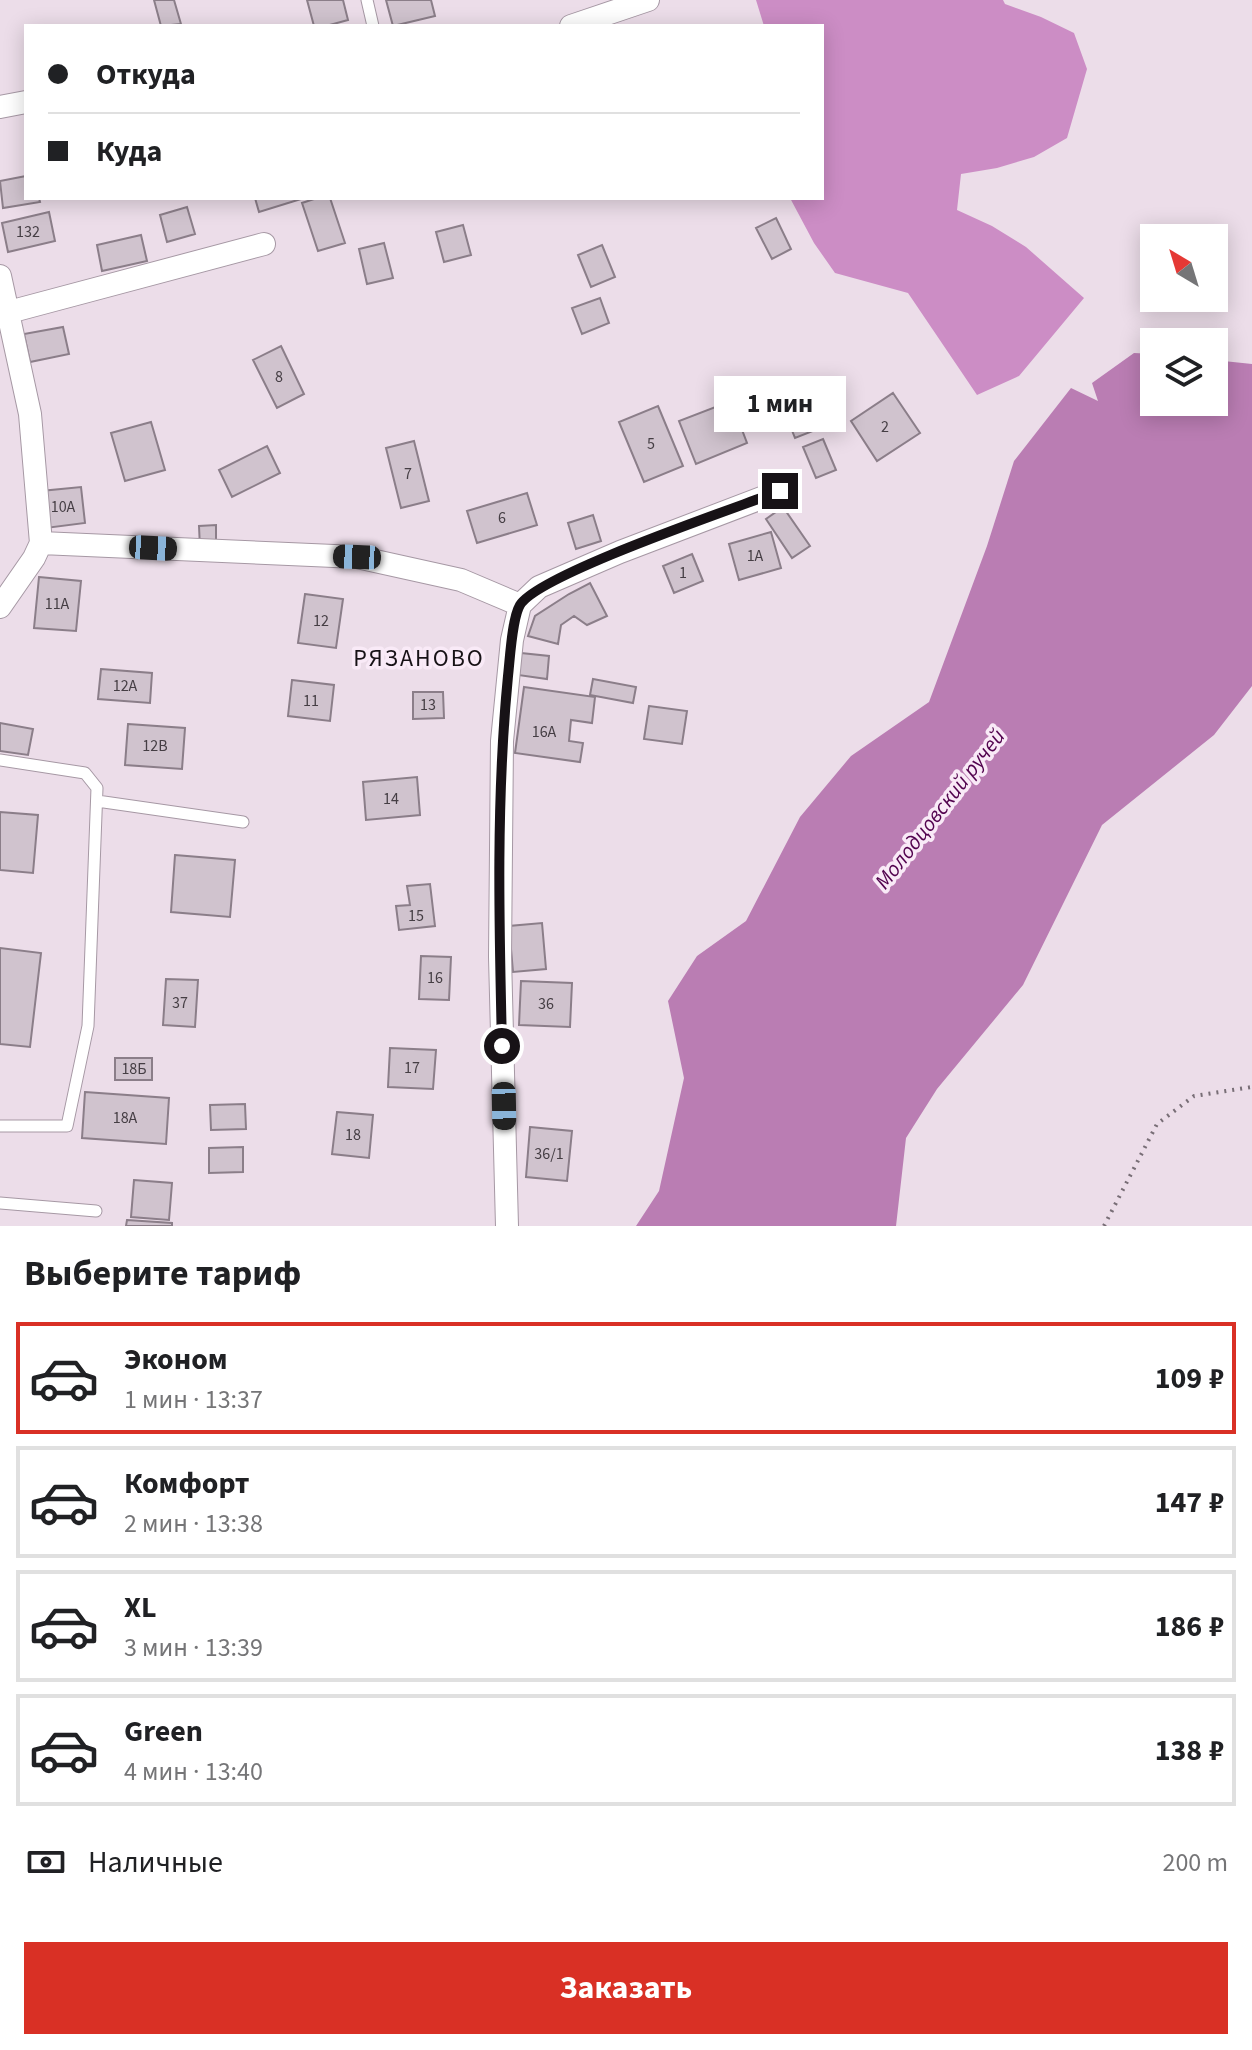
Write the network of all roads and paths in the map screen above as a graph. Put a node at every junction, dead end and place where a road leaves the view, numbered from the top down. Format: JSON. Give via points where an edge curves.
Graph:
{"nodes":[{"id":1,"x":367,"y":0,"type":"edge"},
{"id":2,"x":648,"y":0,"type":"edge"},
{"id":3,"x":373,"y":24,"type":"edge"},
{"id":4,"x":577,"y":24,"type":"edge"},
{"id":5,"x":24,"y":102,"type":"edge"},
{"id":6,"x":0,"y":107,"type":"edge"},
{"id":7,"x":264,"y":244,"type":"dead end"},
{"id":8,"x":0,"y":276,"type":"edge"},
{"id":9,"x":9,"y":312,"type":"junction"},
{"id":10,"x":780,"y":491,"type":"dead end"},
{"id":11,"x":41,"y":543,"type":"junction"},
{"id":12,"x":520,"y":605,"type":"junction"},
{"id":13,"x":0,"y":607,"type":"edge"},
{"id":14,"x":0,"y":760,"type":"edge"},
{"id":15,"x":97,"y":801,"type":"junction"},
{"id":16,"x":243,"y":822,"type":"dead end"},
{"id":17,"x":1252,"y":1087,"type":"edge"},
{"id":18,"x":0,"y":1126,"type":"edge"},
{"id":19,"x":0,"y":1203,"type":"edge"},
{"id":20,"x":96,"y":1211,"type":"dead end"},
{"id":21,"x":507,"y":1226,"type":"edge"},
{"id":22,"x":1104,"y":1226,"type":"edge"}],
"edges":[{"from":1,"to":3,"type":"lane"},
{"from":2,"to":4,"type":"street"},
{"from":5,"to":6,"type":"street"},
{"from":7,"to":9,"type":"street"},
{"from":8,"to":9,"type":"street"},
{"from":9,"to":11,"type":"street","via":[[30,414]]},
{"from":10,"to":12,"type":"street","via":[[539,587]]},
{"from":11,"to":12,"type":"street","via":[[357,557],[461,580]]},
{"from":11,"to":13,"type":"street"},
{"from":12,"to":21,"type":"street","via":[[502,741],[500,957]]},
{"from":14,"to":15,"type":"lane","via":[[85,773],[97,788]]},
{"from":15,"to":16,"type":"lane"},
{"from":15,"to":18,"type":"lane","via":[[88,1026],[67,1126]]},
{"from":17,"to":22,"type":"path","via":[[1194,1096],[1157,1124]]},
{"from":19,"to":20,"type":"lane"}]}
